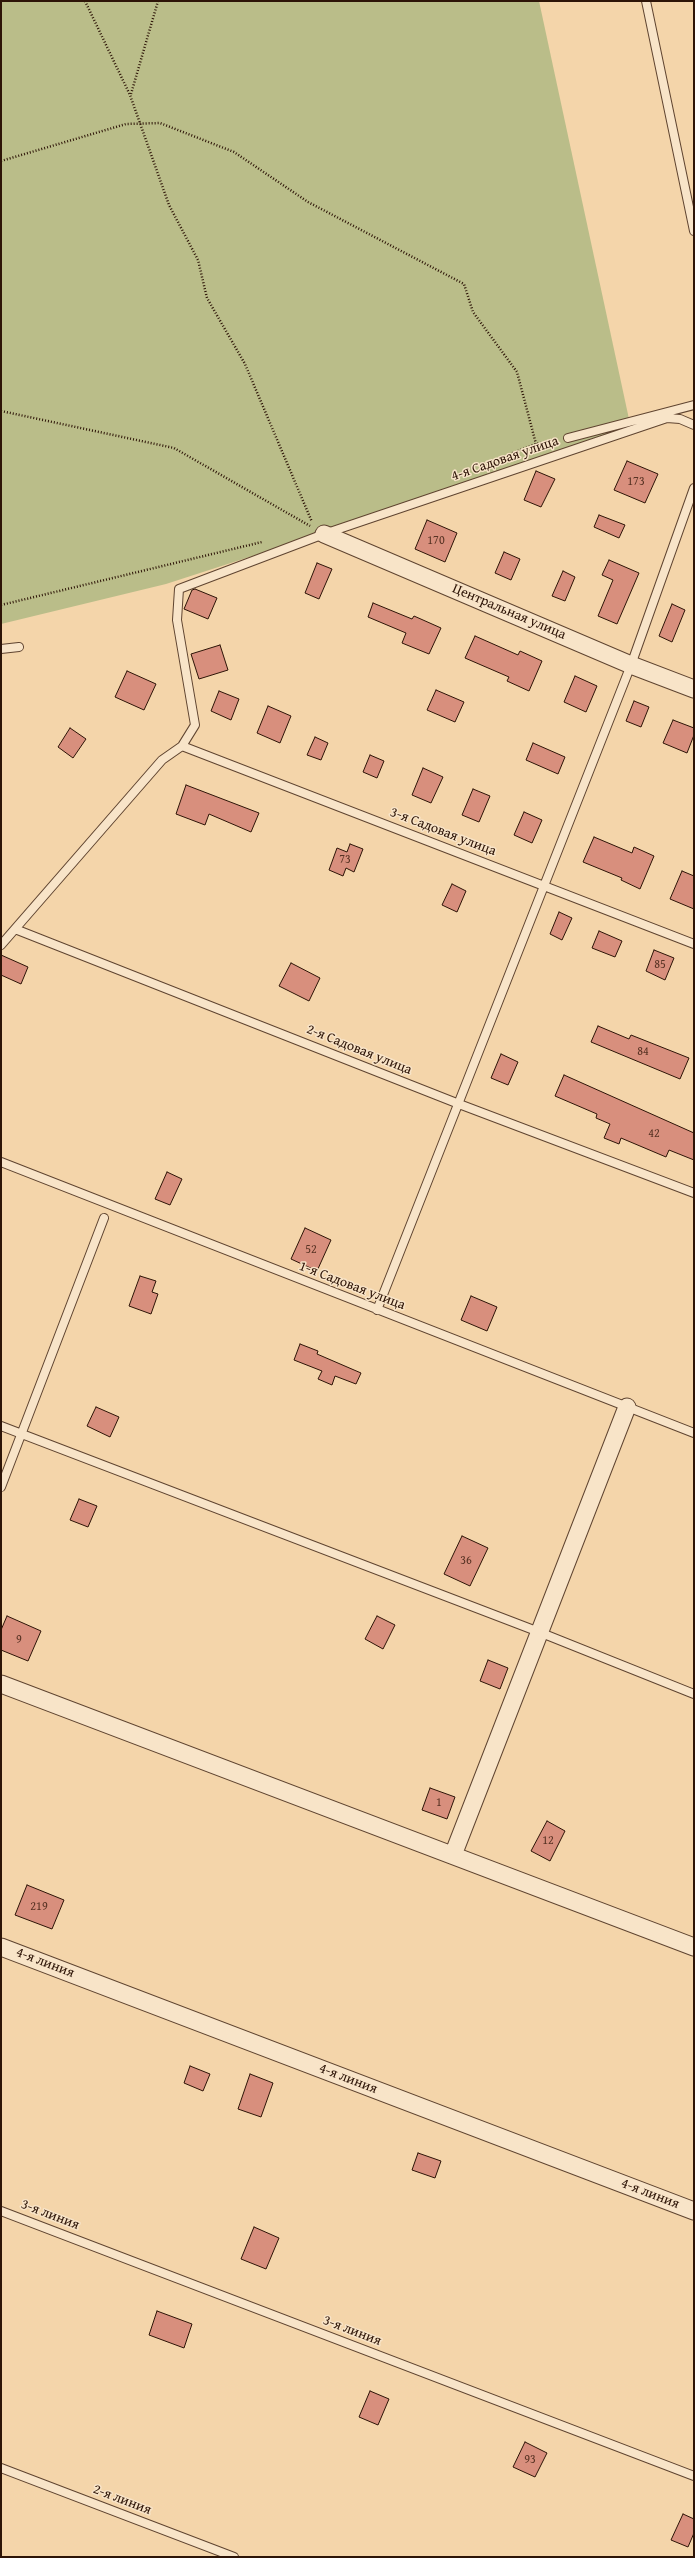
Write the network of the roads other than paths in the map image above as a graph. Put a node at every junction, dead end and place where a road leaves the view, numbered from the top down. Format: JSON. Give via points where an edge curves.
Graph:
{"nodes":[{"id":1,"x":646,"y":1,"type":"edge"},
{"id":2,"x":694,"y":231,"type":"edge"},
{"id":3,"x":694,"y":405,"type":"edge"},
{"id":4,"x":694,"y":425,"type":"edge"},
{"id":5,"x":568,"y":438,"type":"road end"},
{"id":6,"x":694,"y":488,"type":"edge"},
{"id":7,"x":320,"y":532,"type":"junction"},
{"id":8,"x":19,"y":647,"type":"dead end"},
{"id":9,"x":1,"y":649,"type":"edge"},
{"id":10,"x":631,"y":665,"type":"junction"},
{"id":11,"x":694,"y":689,"type":"edge"},
{"id":12,"x":182,"y":746,"type":"junction"},
{"id":13,"x":545,"y":885,"type":"junction"},
{"id":14,"x":15,"y":929,"type":"junction"},
{"id":15,"x":694,"y":944,"type":"edge"},
{"id":16,"x":1,"y":945,"type":"edge"},
{"id":17,"x":459,"y":1104,"type":"junction"},
{"id":18,"x":1,"y":1162,"type":"edge"},
{"id":19,"x":694,"y":1193,"type":"edge"},
{"id":20,"x":104,"y":1218,"type":"dead end"},
{"id":21,"x":377,"y":1310,"type":"junction"},
{"id":22,"x":627,"y":1407,"type":"junction"},
{"id":23,"x":1,"y":1426,"type":"edge"},
{"id":24,"x":694,"y":1433,"type":"edge"},
{"id":25,"x":22,"y":1434,"type":"junction"},
{"id":26,"x":1,"y":1487,"type":"edge"},
{"id":27,"x":539,"y":1632,"type":"junction"},
{"id":28,"x":1,"y":1684,"type":"edge"},
{"id":29,"x":694,"y":1694,"type":"edge"},
{"id":30,"x":453,"y":1856,"type":"junction"},
{"id":31,"x":1,"y":1947,"type":"edge"},
{"id":32,"x":694,"y":1947,"type":"edge"},
{"id":33,"x":1,"y":2211,"type":"edge"},
{"id":34,"x":694,"y":2211,"type":"edge"},
{"id":35,"x":1,"y":2468,"type":"edge"},
{"id":36,"x":694,"y":2476,"type":"edge"},
{"id":37,"x":234,"y":2557,"type":"edge"}],
"edges":[{"from":1,"to":2,"type":"lane"},
{"from":3,"to":5,"type":"lane"},
{"from":4,"to":7,"type":"lane","name":"4-я Садовая улица","via":[[680,418],[667,418]]},
{"from":6,"to":10,"type":"lane"},
{"from":7,"to":10,"type":"street","name":"Центральная улица"},
{"from":7,"to":12,"type":"lane","name":"4-я Садовая улица","via":[[179,589],[177,620],[194,725]]},
{"from":8,"to":9,"type":"lane"},
{"from":10,"to":11,"type":"street","name":"Центральная улица"},
{"from":10,"to":13,"type":"lane"},
{"from":12,"to":13,"type":"lane","name":"3-я Садовая улица"},
{"from":12,"to":14,"type":"lane","via":[[162,760]]},
{"from":13,"to":15,"type":"lane","name":"3-я Садовая улица"},
{"from":13,"to":17,"type":"lane"},
{"from":14,"to":16,"type":"lane"},
{"from":14,"to":17,"type":"lane","name":"2-я Садовая улица"},
{"from":17,"to":19,"type":"lane","name":"2-я Садовая улица"},
{"from":17,"to":21,"type":"lane"},
{"from":18,"to":21,"type":"lane","name":"1-я Садовая улица"},
{"from":20,"to":25,"type":"lane"},
{"from":21,"to":22,"type":"lane","name":"1-я Садовая улица"},
{"from":22,"to":24,"type":"lane","name":"1-я Садовая улица"},
{"from":22,"to":27,"type":"street"},
{"from":23,"to":25,"type":"lane"},
{"from":25,"to":26,"type":"lane"},
{"from":25,"to":27,"type":"lane"},
{"from":27,"to":29,"type":"lane"},
{"from":27,"to":30,"type":"street"},
{"from":28,"to":30,"type":"street"},
{"from":30,"to":32,"type":"street"},
{"from":31,"to":34,"type":"street","name":"4-я линия"},
{"from":33,"to":36,"type":"lane","name":"3-я линия"},
{"from":35,"to":37,"type":"lane","name":"2-я линия"}]}
